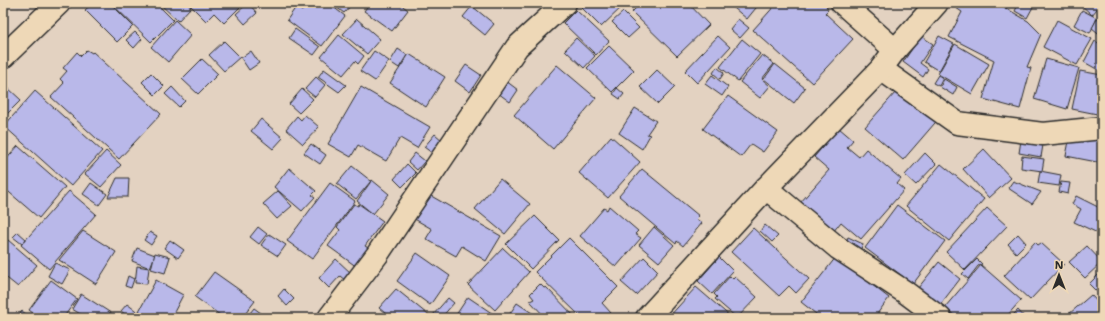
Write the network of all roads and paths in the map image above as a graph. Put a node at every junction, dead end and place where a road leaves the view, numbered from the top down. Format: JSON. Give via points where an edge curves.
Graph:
{"nodes":[{"id":1,"x":60,"y":3,"type":"edge"},
{"id":2,"x":565,"y":3,"type":"edge"},
{"id":3,"x":842,"y":3,"type":"edge"},
{"id":4,"x":937,"y":3,"type":"edge"},
{"id":5,"x":895,"y":50,"type":"junction"},
{"id":6,"x":3,"y":57,"type":"edge"},
{"id":7,"x":881,"y":69,"type":"junction"},
{"id":8,"x":1102,"y":128,"type":"edge"},
{"id":9,"x":766,"y":188,"type":"junction"},
{"id":10,"x":329,"y":318,"type":"edge"},
{"id":11,"x":647,"y":318,"type":"edge"},
{"id":12,"x":940,"y":318,"type":"edge"}],
"edges":[{"from":1,"to":6,"type":"street"},
{"from":2,"to":10,"type":"street","via":[[517,47],[377,255]]},
{"from":3,"to":5,"type":"street"},
{"from":4,"to":5,"type":"street"},
{"from":5,"to":7,"type":"street"},
{"from":7,"to":8,"type":"street","via":[[957,123],[1042,134]]},
{"from":7,"to":9,"type":"street"},
{"from":9,"to":11,"type":"street"},
{"from":9,"to":12,"type":"street","via":[[838,248]]}]}
